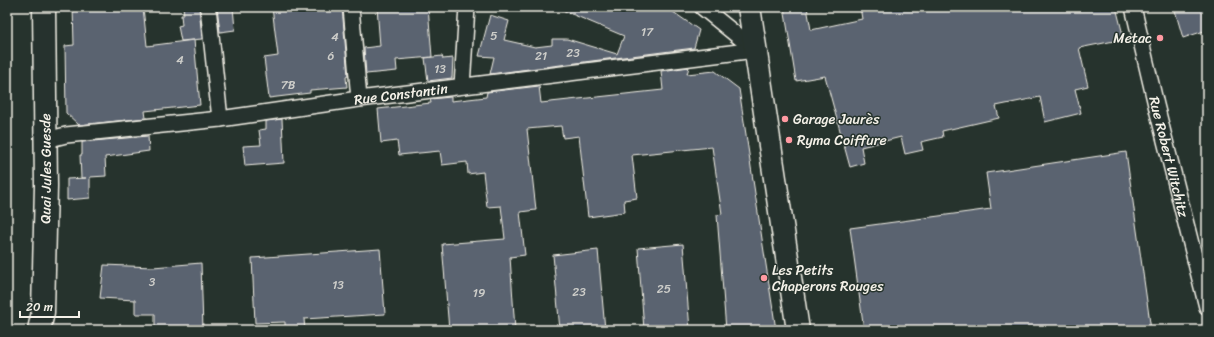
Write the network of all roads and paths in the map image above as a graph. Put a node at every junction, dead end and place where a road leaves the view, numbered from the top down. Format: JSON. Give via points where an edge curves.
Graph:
{"nodes":[{"id":1,"x":44,"y":7,"type":"edge"},
{"id":2,"x":208,"y":7,"type":"edge"},
{"id":3,"x":351,"y":7,"type":"edge"},
{"id":4,"x":467,"y":7,"type":"edge"},
{"id":5,"x":702,"y":7,"type":"edge"},
{"id":6,"x":749,"y":7,"type":"edge"},
{"id":7,"x":1133,"y":7,"type":"edge"},
{"id":8,"x":755,"y":50,"type":"junction"},
{"id":9,"x":462,"y":86,"type":"junction"},
{"id":10,"x":360,"y":99,"type":"junction"},
{"id":11,"x":220,"y":119,"type":"junction"},
{"id":12,"x":46,"y":140,"type":"junction"},
{"id":13,"x":1207,"y":307,"type":"edge"},
{"id":14,"x":39,"y":330,"type":"edge"},
{"id":15,"x":798,"y":330,"type":"edge"}],
"edges":[{"from":1,"to":12,"type":"main road","name":"Quai Jules Guesde"},
{"from":2,"to":11,"type":"street"},
{"from":3,"to":10,"type":"street"},
{"from":4,"to":9,"type":"street"},
{"from":5,"to":8,"type":"street"},
{"from":6,"to":8,"type":"main road"},
{"from":7,"to":13,"type":"street","name":"Rue Robert Witchitz"},
{"from":8,"to":9,"type":"street","name":"Rue Constantin"},
{"from":8,"to":15,"type":"main road"},
{"from":9,"to":10,"type":"street","name":"Rue Constantin"},
{"from":10,"to":11,"type":"street","name":"Rue Constantin"},
{"from":11,"to":12,"type":"street","name":"Rue Constantin","via":[[66,135]]},
{"from":12,"to":14,"type":"main road","name":"Quai Jules Guesde","via":[[43,312]]}]}
